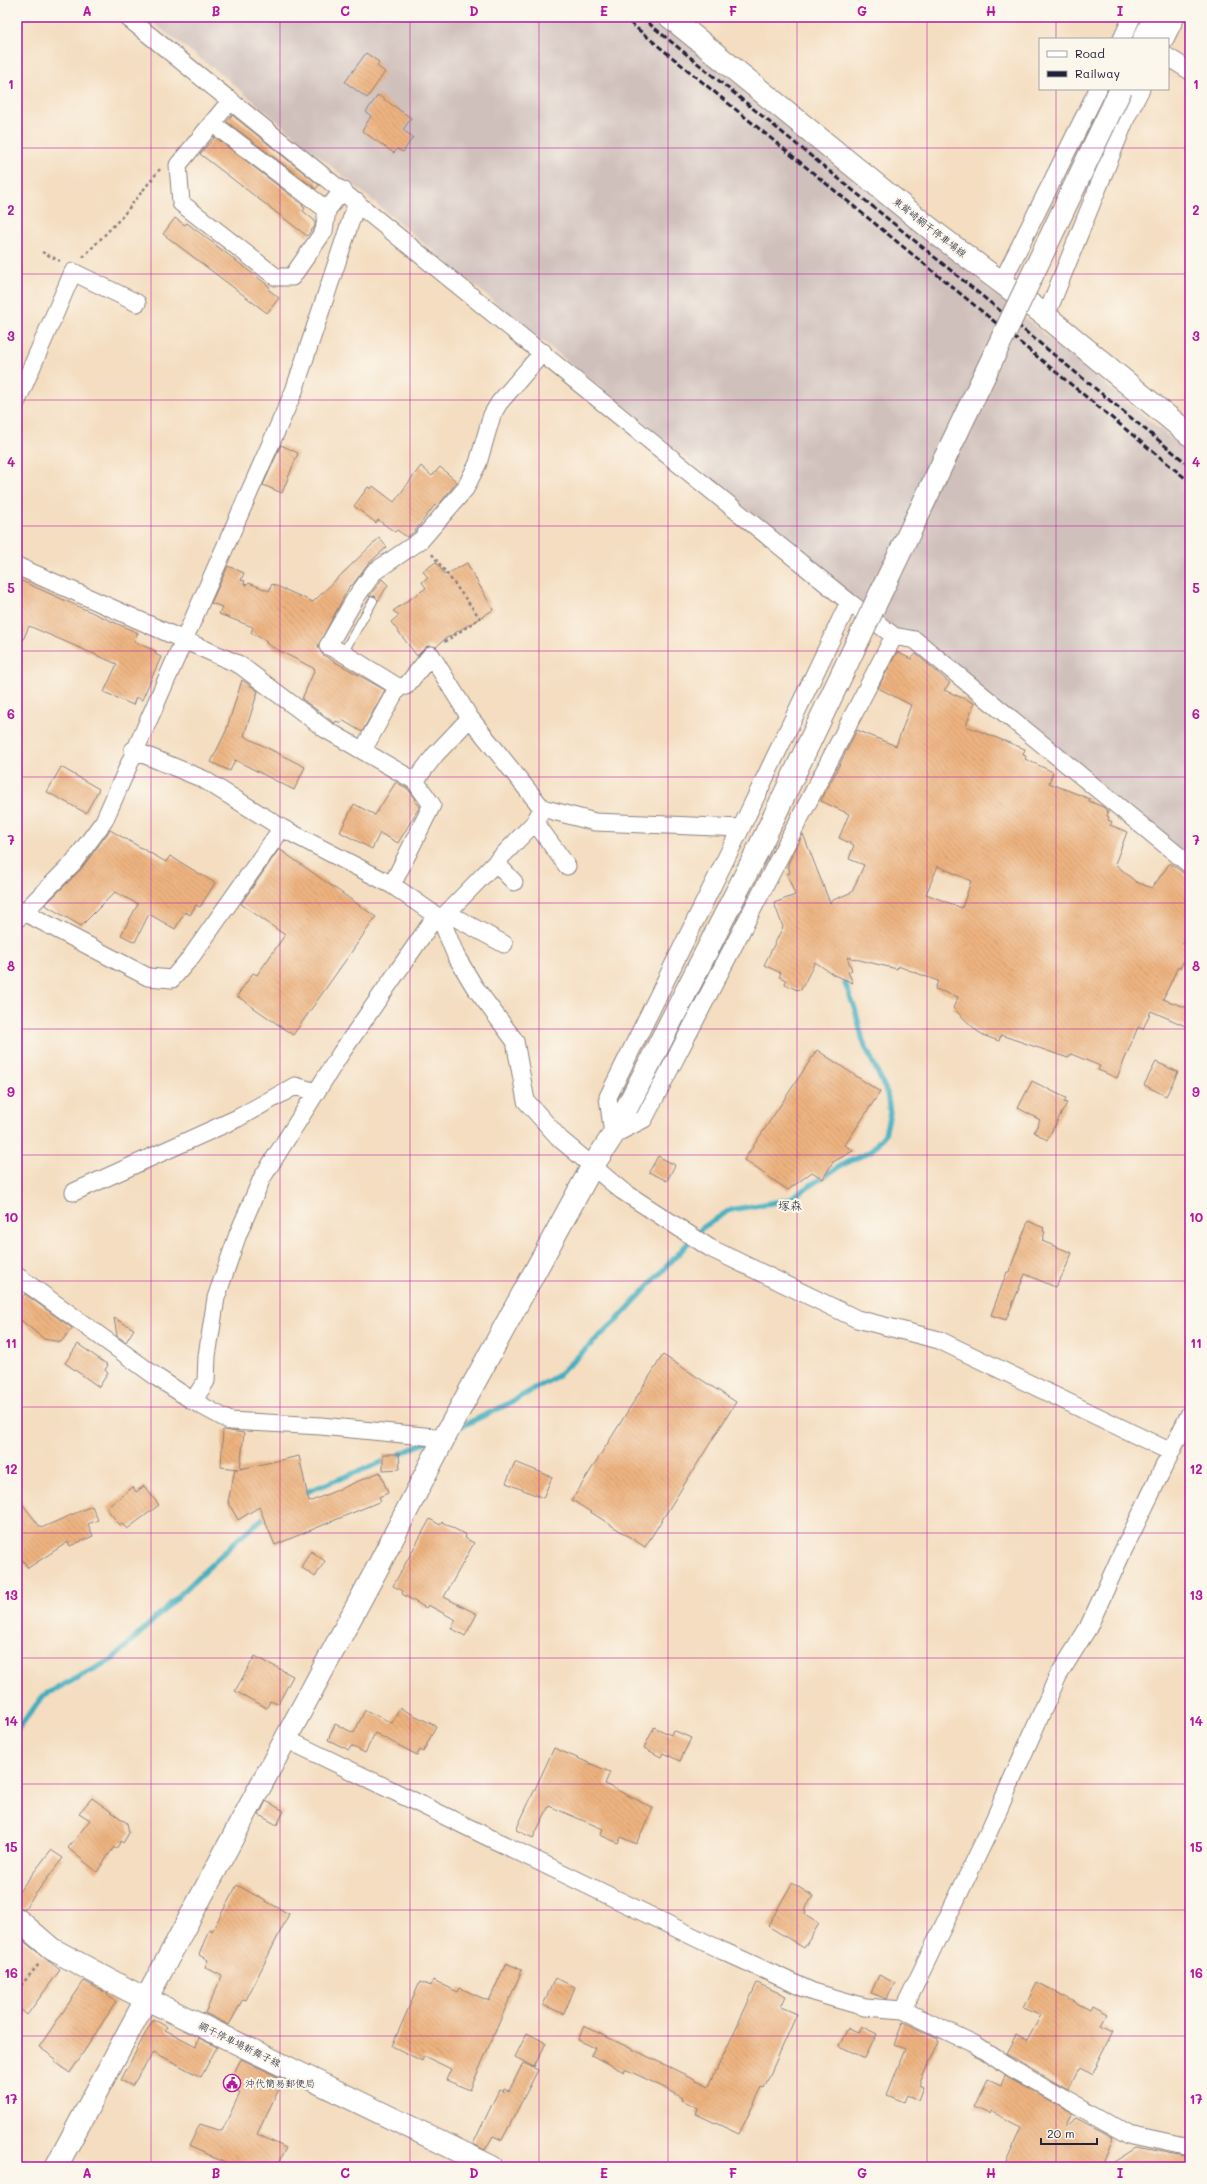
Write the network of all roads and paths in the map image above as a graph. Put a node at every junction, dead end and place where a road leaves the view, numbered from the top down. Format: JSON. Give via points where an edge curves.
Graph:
{"nodes":[{"id":1,"x":127,"y":17,"type":"edge"},
{"id":2,"x":670,"y":17,"type":"edge"},
{"id":3,"x":1132,"y":17,"type":"edge"},
{"id":4,"x":1155,"y":17,"type":"edge"},
{"id":5,"x":1176,"y":17,"type":"edge"},
{"id":6,"x":1122,"y":38,"type":"edge"},
{"id":7,"x":1144,"y":38,"type":"edge"},
{"id":8,"x":1166,"y":38,"type":"edge"},
{"id":9,"x":1169,"y":58,"type":"edge"},
{"id":10,"x":1190,"y":71,"type":"edge"},
{"id":11,"x":1098,"y":90,"type":"edge"},
{"id":12,"x":1121,"y":90,"type":"edge"},
{"id":13,"x":1141,"y":90,"type":"edge"},
{"id":14,"x":231,"y":100,"type":"junction"},
{"id":15,"x":212,"y":123,"type":"junction"},
{"id":16,"x":162,"y":166,"type":"dead end"},
{"id":17,"x":343,"y":190,"type":"junction"},
{"id":18,"x":357,"y":202,"type":"junction"},
{"id":19,"x":327,"y":210,"type":"junction"},
{"id":20,"x":78,"y":262,"type":"dead end"},
{"id":21,"x":1002,"y":282,"type":"junction"},
{"id":22,"x":137,"y":303,"type":"dead end"},
{"id":23,"x":1046,"y":316,"type":"junction"},
{"id":24,"x":543,"y":352,"type":"junction"},
{"id":25,"x":17,"y":401,"type":"edge"},
{"id":26,"x":1190,"y":435,"type":"edge"},
{"id":27,"x":421,"y":540,"type":"junction"},
{"id":28,"x":17,"y":566,"type":"edge"},
{"id":29,"x":373,"y":601,"type":"dead end"},
{"id":30,"x":849,"y":602,"type":"junction"},
{"id":31,"x":894,"y":636,"type":"junction"},
{"id":32,"x":184,"y":640,"type":"junction"},
{"id":33,"x":343,"y":653,"type":"junction"},
{"id":34,"x":432,"y":655,"type":"junction"},
{"id":35,"x":398,"y":687,"type":"junction"},
{"id":36,"x":470,"y":718,"type":"junction"},
{"id":37,"x":133,"y":750,"type":"junction"},
{"id":38,"x":362,"y":750,"type":"junction"},
{"id":39,"x":415,"y":781,"type":"junction"},
{"id":40,"x":538,"y":815,"type":"junction"},
{"id":41,"x":282,"y":828,"type":"junction"},
{"id":42,"x":741,"y":828,"type":"junction"},
{"id":43,"x":496,"y":863,"type":"junction"},
{"id":44,"x":1190,"y":865,"type":"edge"},
{"id":45,"x":567,"y":866,"type":"dead end"},
{"id":46,"x":514,"y":882,"type":"dead end"},
{"id":47,"x":392,"y":885,"type":"junction"},
{"id":48,"x":20,"y":914,"type":"edge"},
{"id":49,"x":441,"y":916,"type":"junction"},
{"id":50,"x":504,"y":944,"type":"dead end"},
{"id":51,"x":316,"y":1092,"type":"junction"},
{"id":52,"x":613,"y":1135,"type":"junction"},
{"id":53,"x":592,"y":1167,"type":"junction"},
{"id":54,"x":74,"y":1192,"type":"dead end"},
{"id":55,"x":17,"y":1276,"type":"edge"},
{"id":56,"x":193,"y":1401,"type":"junction"},
{"id":57,"x":1190,"y":1413,"type":"edge"},
{"id":58,"x":444,"y":1438,"type":"junction"},
{"id":59,"x":1171,"y":1452,"type":"junction"},
{"id":60,"x":286,"y":1739,"type":"junction"},
{"id":61,"x":17,"y":1919,"type":"edge"},
{"id":62,"x":52,"y":1949,"type":"junction"},
{"id":63,"x":17,"y":1990,"type":"edge"},
{"id":64,"x":145,"y":1999,"type":"junction"},
{"id":65,"x":903,"y":2010,"type":"junction"},
{"id":66,"x":1190,"y":2148,"type":"edge"},
{"id":67,"x":56,"y":2167,"type":"edge"},
{"id":68,"x":492,"y":2167,"type":"edge"}],
"edges":[{"from":1,"to":14,"type":"street"},
{"from":2,"to":21,"type":"street","name":"東觜崎網干停車場線","via":[[937,234]]},
{"from":3,"to":6,"type":"street"},
{"from":4,"to":7,"type":"street"},
{"from":5,"to":8,"type":"street"},
{"from":9,"to":10,"type":"street"},
{"from":11,"to":21,"type":"street"},
{"from":12,"to":52,"type":"street","bridge":true,"via":[[758,850]]},
{"from":13,"to":23,"type":"street","via":[[1124,124]]},
{"from":14,"to":15,"type":"street"},
{"from":14,"to":17,"type":"street"},
{"from":15,"to":19,"type":"street"},
{"from":15,"to":19,"type":"street","via":[[178,165],[181,203],[276,277],[292,276],[324,231]]},
{"from":16,"to":20,"type":"path","via":[[121,218]]},
{"from":17,"to":18,"type":"street"},
{"from":17,"to":19,"type":"street"},
{"from":18,"to":24,"type":"street"},
{"from":18,"to":32,"type":"street","via":[[294,390]]},
{"from":21,"to":23,"type":"street","name":"東觜崎網干停車場線"},
{"from":22,"to":25,"type":"street","via":[[73,272]]},
{"from":23,"to":26,"type":"street","name":"東觜崎網干停車場線"},
{"from":24,"to":27,"type":"street","via":[[499,403],[492,415],[478,463],[464,489]]},
{"from":24,"to":30,"type":"street"},
{"from":27,"to":33,"type":"street","via":[[374,572],[356,597],[328,646]]},
{"from":27,"to":34,"type":"path","via":[[480,618],[448,639]]},
{"from":28,"to":32,"type":"street"},
{"from":29,"to":33,"type":"lane"},
{"from":30,"to":31,"type":"street"},
{"from":30,"to":42,"type":"street"},
{"from":31,"to":44,"type":"street","via":[[915,640]]},
{"from":31,"to":52,"type":"street","via":[[644,1119]]},
{"from":32,"to":37,"type":"street"},
{"from":32,"to":38,"type":"street","via":[[240,665],[320,725]]},
{"from":33,"to":35,"type":"street"},
{"from":34,"to":35,"type":"street","via":[[406,686]]},
{"from":34,"to":36,"type":"street"},
{"from":35,"to":38,"type":"street"},
{"from":36,"to":39,"type":"street","via":[[435,755]]},
{"from":36,"to":40,"type":"street"},
{"from":37,"to":41,"type":"street","via":[[203,779]]},
{"from":37,"to":48,"type":"street","via":[[104,821],[73,863]]},
{"from":38,"to":39,"type":"street"},
{"from":39,"to":47,"type":"street","via":[[432,805]]},
{"from":40,"to":42,"type":"street","via":[[595,822]]},
{"from":40,"to":43,"type":"street"},
{"from":40,"to":45,"type":"street"},
{"from":41,"to":47,"type":"street"},
{"from":41,"to":48,"type":"street","via":[[191,957],[172,979],[148,977]]},
{"from":42,"to":52,"type":"street","via":[[608,1097]]},
{"from":43,"to":46,"type":"street"},
{"from":43,"to":49,"type":"street"},
{"from":47,"to":49,"type":"street"},
{"from":49,"to":50,"type":"street"},
{"from":49,"to":51,"type":"street"},
{"from":49,"to":53,"type":"street","via":[[456,956],[474,986],[515,1041],[526,1101],[560,1139]]},
{"from":51,"to":54,"type":"street","via":[[295,1086],[238,1118]]},
{"from":51,"to":56,"type":"street","via":[[262,1178],[238,1234],[216,1298],[206,1381]]},
{"from":52,"to":53,"type":"street"},
{"from":53,"to":58,"type":"street"},
{"from":53,"to":59,"type":"street","via":[[621,1190],[710,1248],[858,1319],[938,1340]]},
{"from":55,"to":56,"type":"street"},
{"from":56,"to":58,"type":"street","via":[[230,1421],[321,1426]]},
{"from":57,"to":59,"type":"street"},
{"from":58,"to":60,"type":"street"},
{"from":59,"to":65,"type":"street","via":[[1088,1628],[1058,1676],[989,1831]]},
{"from":60,"to":64,"type":"street"},
{"from":60,"to":65,"type":"street","via":[[813,1992],[865,2007]]},
{"from":61,"to":62,"type":"street","name":"網干停車場新舞子線"},
{"from":62,"to":63,"type":"path"},
{"from":62,"to":64,"type":"street","name":"網干停車場新舞子線"},
{"from":64,"to":67,"type":"street"},
{"from":64,"to":68,"type":"street","name":"網干停車場新舞子線"},
{"from":65,"to":66,"type":"street","via":[[976,2045],[1012,2069],[1130,2135]]}]}
